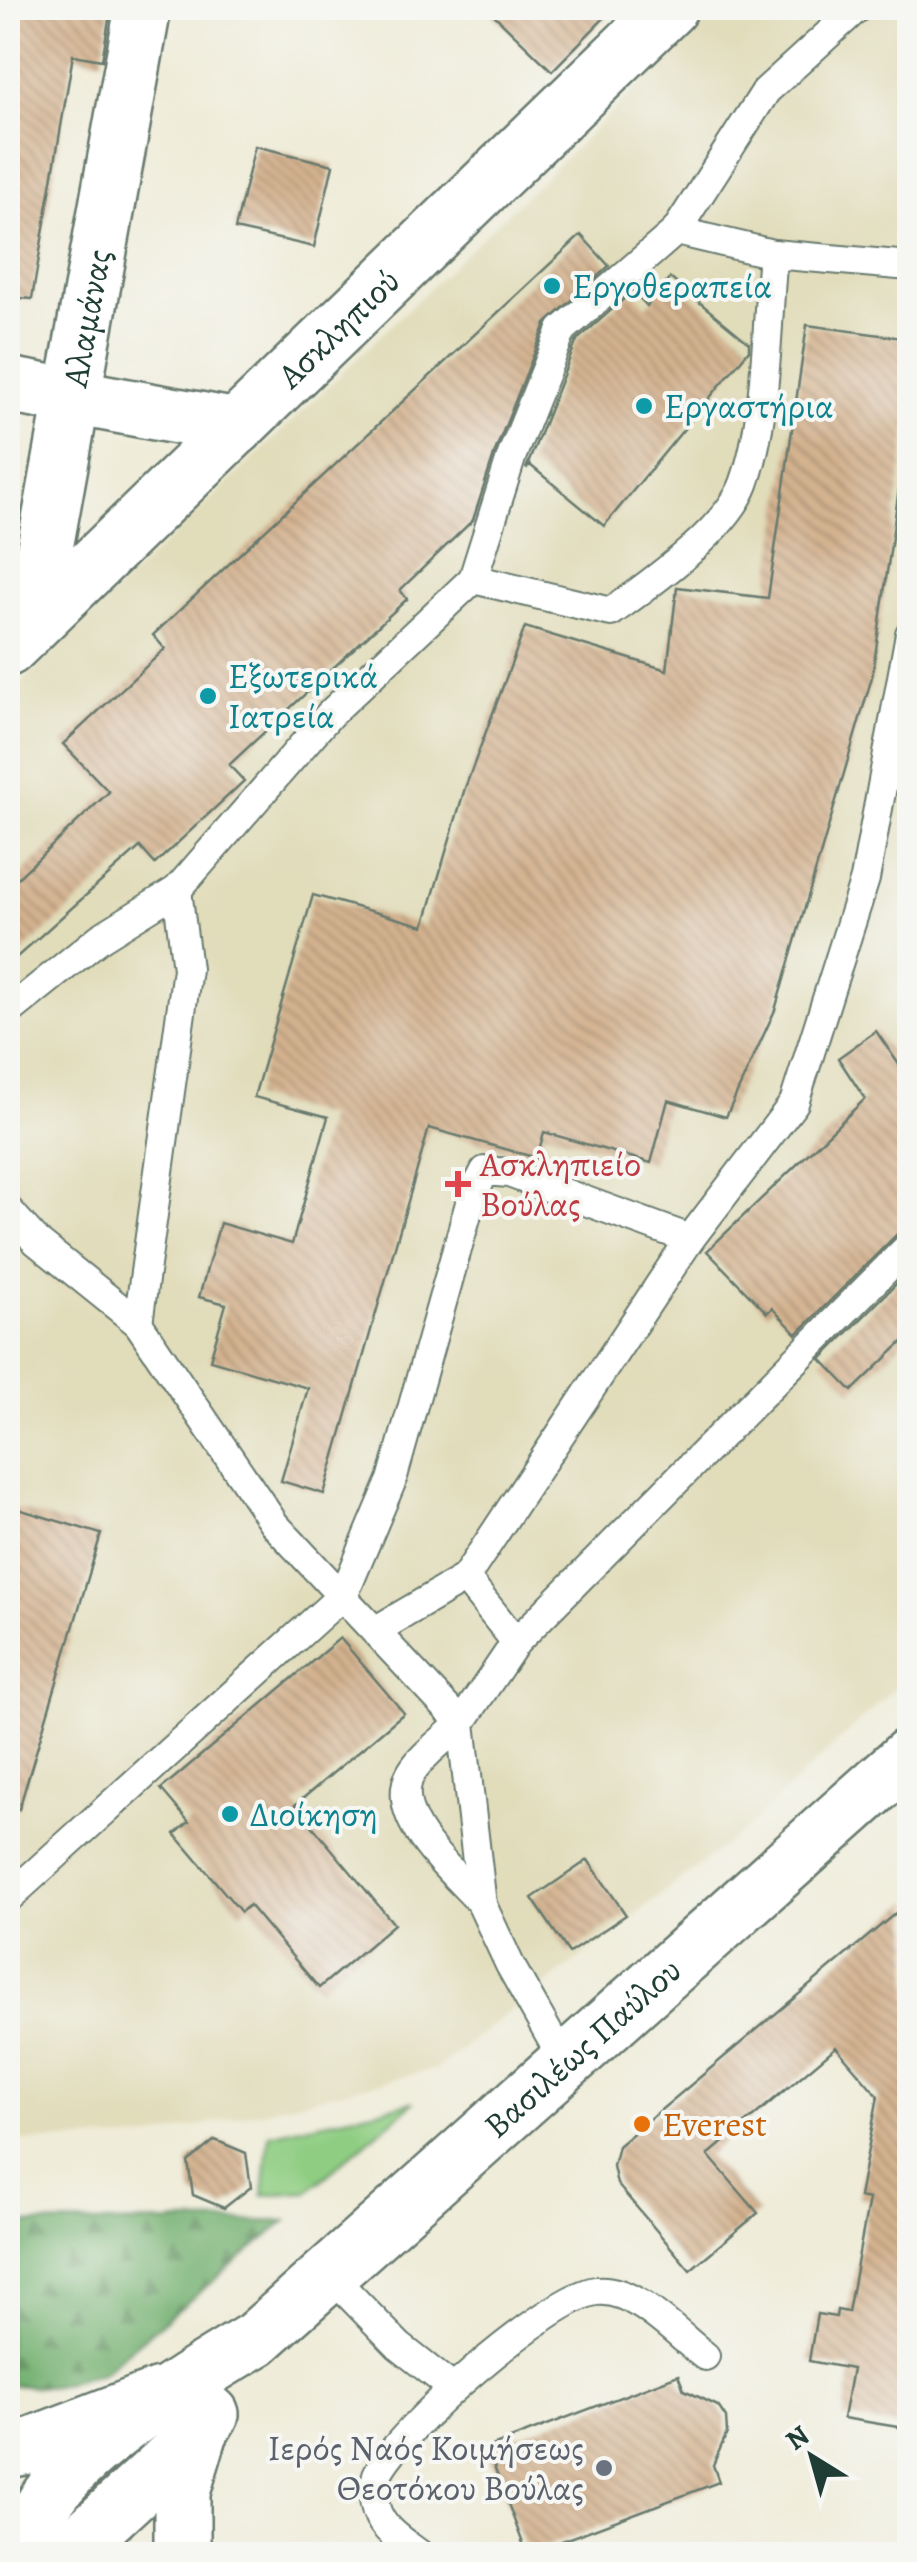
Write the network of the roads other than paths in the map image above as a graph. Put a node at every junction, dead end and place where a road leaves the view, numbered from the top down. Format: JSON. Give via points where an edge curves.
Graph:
{"nodes":[{"id":1,"x":143,"y":8,"type":"edge"},
{"id":2,"x":669,"y":8,"type":"edge"},
{"id":3,"x":857,"y":8,"type":"edge"},
{"id":4,"x":676,"y":230,"type":"junction"},
{"id":5,"x":773,"y":254,"type":"junction"},
{"id":6,"x":910,"y":266,"type":"edge"},
{"id":7,"x":8,"y":385,"type":"edge"},
{"id":8,"x":73,"y":396,"type":"junction"},
{"id":9,"x":237,"y":427,"type":"junction"},
{"id":10,"x":473,"y":579,"type":"junction"},
{"id":11,"x":910,"y":634,"type":"edge"},
{"id":12,"x":20,"y":637,"type":"edge"},
{"id":13,"x":177,"y":890,"type":"junction"},
{"id":14,"x":8,"y":1012,"type":"edge"},
{"id":15,"x":8,"y":1210,"type":"edge"},
{"id":16,"x":690,"y":1239,"type":"junction"},
{"id":17,"x":910,"y":1245,"type":"edge"},
{"id":18,"x":138,"y":1323,"type":"junction"},
{"id":19,"x":465,"y":1578,"type":"junction"},
{"id":20,"x":344,"y":1594,"type":"junction"},
{"id":21,"x":378,"y":1629,"type":"junction"},
{"id":22,"x":516,"y":1642,"type":"junction"},
{"id":23,"x":461,"y":1723,"type":"junction"},
{"id":24,"x":910,"y":1754,"type":"edge"},
{"id":25,"x":8,"y":1898,"type":"edge"},
{"id":26,"x":482,"y":1904,"type":"junction"},
{"id":27,"x":565,"y":2063,"type":"junction"},
{"id":28,"x":329,"y":2274,"type":"junction"},
{"id":29,"x":256,"y":2338,"type":"junction"},
{"id":30,"x":705,"y":2356,"type":"dead end"},
{"id":31,"x":451,"y":2387,"type":"junction"},
{"id":32,"x":160,"y":2396,"type":"junction"},
{"id":33,"x":200,"y":2432,"type":"junction"},
{"id":34,"x":8,"y":2450,"type":"edge"},
{"id":35,"x":8,"y":2543,"type":"edge"},
{"id":36,"x":22,"y":2554,"type":"edge"},
{"id":37,"x":33,"y":2554,"type":"edge"},
{"id":38,"x":50,"y":2554,"type":"edge"},
{"id":39,"x":182,"y":2554,"type":"edge"},
{"id":40,"x":420,"y":2554,"type":"edge"}],
"edges":[{"from":1,"to":8,"type":"main road","name":"Αλαμάνας"},
{"from":2,"to":9,"type":"main road","name":"Ασκληπιού"},
{"from":3,"to":4,"type":"lane","via":[[766,90]]},
{"from":4,"to":5,"type":"lane"},
{"from":4,"to":10,"type":"lane","via":[[562,330]]},
{"from":5,"to":6,"type":"lane"},
{"from":5,"to":10,"type":"lane","via":[[757,426],[743,487],[703,539],[611,612]]},
{"from":7,"to":8,"type":"main road"},
{"from":8,"to":9,"type":"main road"},
{"from":8,"to":12,"type":"main road","name":"Αλαμάνας"},
{"from":9,"to":12,"type":"main road","name":"Ασκληπιού"},
{"from":10,"to":13,"type":"lane","via":[[330,714]]},
{"from":11,"to":16,"type":"lane","via":[[865,879],[794,1102]]},
{"from":13,"to":14,"type":"lane","via":[[100,938]]},
{"from":13,"to":18,"type":"lane","via":[[187,969]]},
{"from":15,"to":18,"type":"lane","via":[[36,1241]]},
{"from":16,"to":19,"type":"lane"},
{"from":16,"to":20,"type":"lane","via":[[509,1173],[485,1171],[472,1196],[392,1480]]},
{"from":17,"to":22,"type":"lane"},
{"from":18,"to":20,"type":"lane","via":[[275,1525]]},
{"from":19,"to":21,"type":"lane"},
{"from":19,"to":22,"type":"lane"},
{"from":20,"to":21,"type":"lane"},
{"from":20,"to":25,"type":"lane"},
{"from":21,"to":23,"type":"lane"},
{"from":22,"to":23,"type":"lane"},
{"from":23,"to":26,"type":"lane"},
{"from":23,"to":26,"type":"lane","via":[[411,1773],[404,1800],[414,1825]]},
{"from":24,"to":27,"type":"main road","name":"Βασιλέως Παύλου"},
{"from":26,"to":27,"type":"lane"},
{"from":27,"to":28,"type":"main road","name":"Βασιλέως Παύλου"},
{"from":28,"to":29,"type":"main road","name":"Βασιλέως Παύλου"},
{"from":28,"to":31,"type":"lane"},
{"from":29,"to":32,"type":"main road","name":"Βασιλέως Παύλου"},
{"from":29,"to":33,"type":"main road","name":"Βασιλέως Παύλου"},
{"from":30,"to":31,"type":"lane","via":[[628,2298],[596,2291],[550,2313]]},
{"from":31,"to":40,"type":"lane","via":[[378,2474],[374,2504],[387,2530]]},
{"from":32,"to":34,"type":"main road"},
{"from":32,"to":37,"type":"main road","name":"Βασιλέως Παύλου","via":[[72,2472],[38,2516]]},
{"from":33,"to":38,"type":"main road","name":"Βασιλέως Παύλου","via":[[76,2545]]},
{"from":33,"to":39,"type":"main road","via":[[182,2492]]},
{"from":35,"to":36,"type":"main road"}]}
